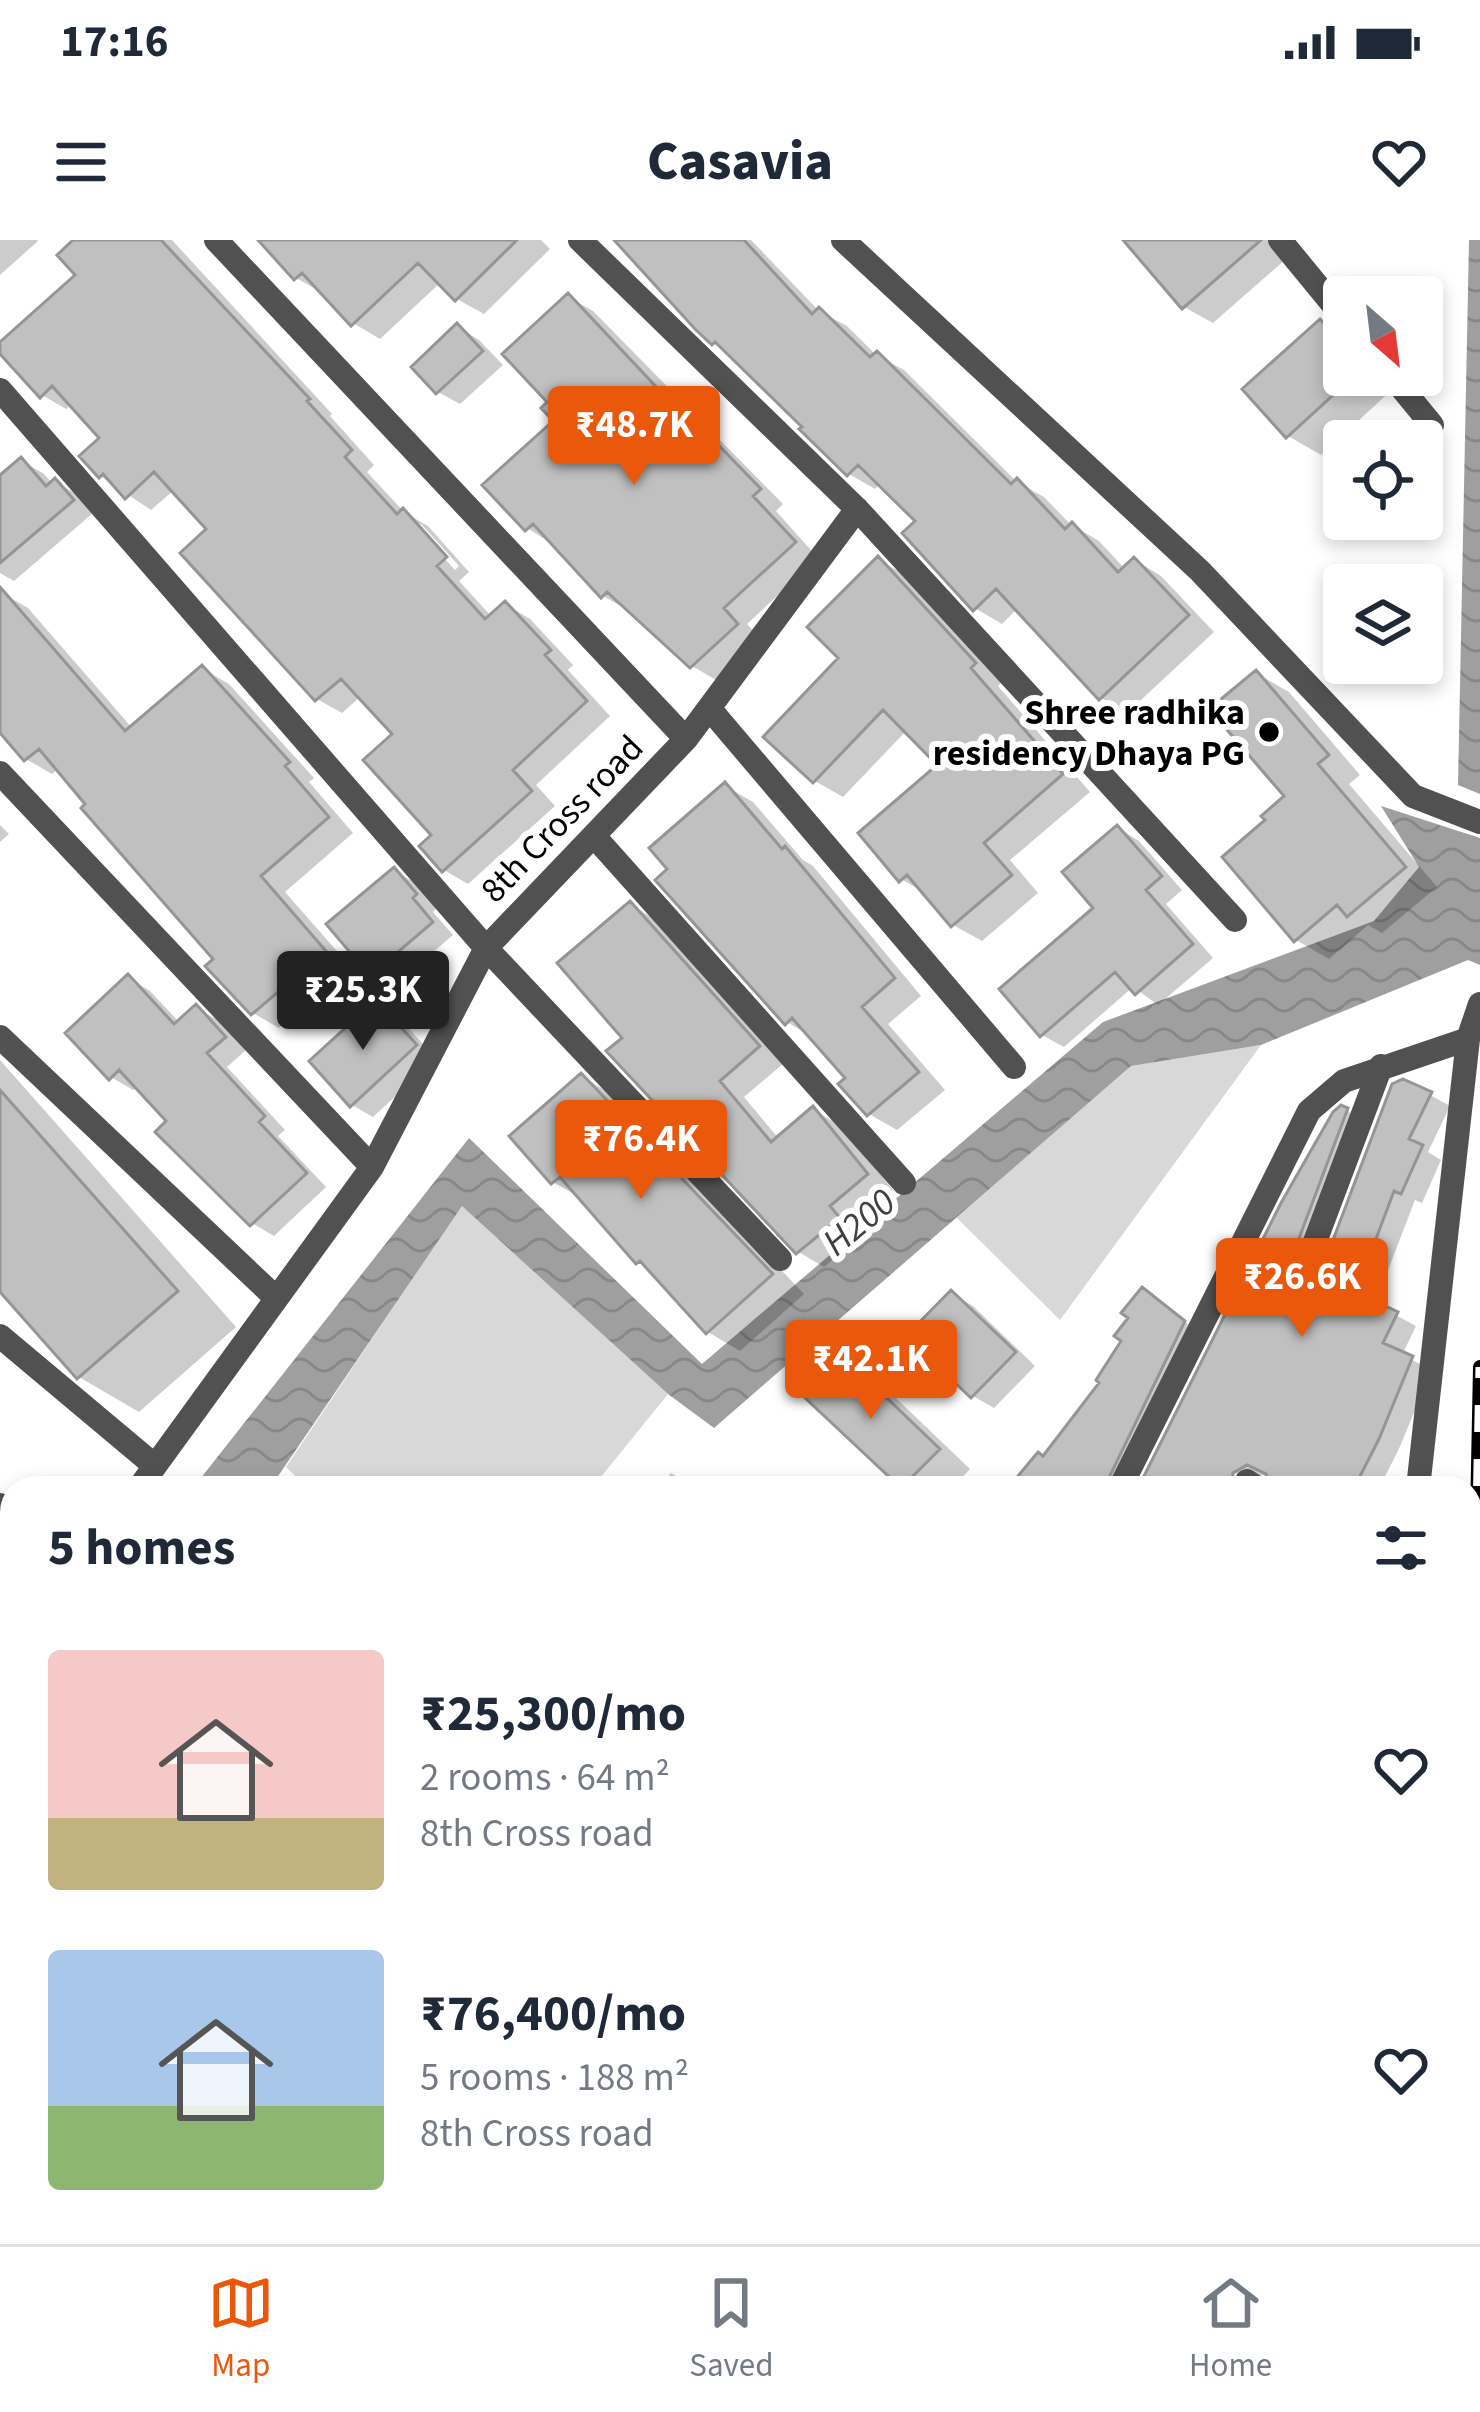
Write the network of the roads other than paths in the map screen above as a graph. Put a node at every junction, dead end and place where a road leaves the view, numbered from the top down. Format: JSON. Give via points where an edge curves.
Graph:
{"nodes":[{"id":1,"x":216,"y":240,"type":"edge"},
{"id":2,"x":580,"y":240,"type":"edge"},
{"id":3,"x":843,"y":240,"type":"edge"},
{"id":4,"x":1280,"y":240,"type":"edge"},
{"id":5,"x":1323,"y":292,"type":"edge"},
{"id":6,"x":0,"y":390,"type":"edge"},
{"id":7,"x":1408,"y":396,"type":"edge"},
{"id":8,"x":1428,"y":420,"type":"edge"},
{"id":9,"x":857,"y":508,"type":"junction"},
{"id":10,"x":709,"y":708,"type":"junction"},
{"id":11,"x":686,"y":739,"type":"junction"},
{"id":12,"x":0,"y":773,"type":"edge"},
{"id":13,"x":1480,"y":822,"type":"edge"},
{"id":14,"x":594,"y":836,"type":"junction"},
{"id":15,"x":1235,"y":920,"type":"dead end"},
{"id":16,"x":486,"y":948,"type":"junction"},
{"id":17,"x":1480,"y":1004,"type":"edge"},
{"id":18,"x":0,"y":1037,"type":"edge"},
{"id":19,"x":1468,"y":1039,"type":"junction"},
{"id":20,"x":1014,"y":1066,"type":"dead end"},
{"id":21,"x":1381,"y":1066,"type":"junction"},
{"id":22,"x":372,"y":1167,"type":"junction"},
{"id":23,"x":904,"y":1183,"type":"dead end"},
{"id":24,"x":780,"y":1259,"type":"dead end"},
{"id":25,"x":1304,"y":1271,"type":"dead end"},
{"id":26,"x":276,"y":1298,"type":"junction"},
{"id":27,"x":0,"y":1336,"type":"edge"},
{"id":28,"x":155,"y":1466,"type":"junction"},
{"id":29,"x":148,"y":1476,"type":"edge"},
{"id":30,"x":1126,"y":1476,"type":"edge"},
{"id":31,"x":1419,"y":1476,"type":"edge"}],
"edges":[{"from":1,"to":11,"type":"street"},
{"from":2,"to":9,"type":"street"},
{"from":3,"to":13,"type":"street","via":[[1201,571],[1413,796]]},
{"from":4,"to":5,"type":"street"},
{"from":6,"to":16,"type":"street"},
{"from":7,"to":8,"type":"street"},
{"from":9,"to":10,"type":"street","name":"8th Cross road"},
{"from":9,"to":15,"type":"street"},
{"from":10,"to":11,"type":"street","name":"8th Cross road"},
{"from":10,"to":20,"type":"street"},
{"from":11,"to":14,"type":"street","name":"8th Cross road"},
{"from":12,"to":22,"type":"street"},
{"from":14,"to":16,"type":"street","name":"8th Cross road"},
{"from":14,"to":23,"type":"street"},
{"from":16,"to":22,"type":"street","name":"8th Cross road"},
{"from":16,"to":24,"type":"street"},
{"from":17,"to":19,"type":"street"},
{"from":18,"to":26,"type":"street"},
{"from":19,"to":21,"type":"street"},
{"from":19,"to":31,"type":"street"},
{"from":21,"to":25,"type":"street"},
{"from":21,"to":30,"type":"street","via":[[1344,1081],[1309,1111]]},
{"from":22,"to":26,"type":"street","name":"8th Cross road"},
{"from":26,"to":28,"type":"street","name":"8th Cross road"},
{"from":27,"to":28,"type":"street"},
{"from":28,"to":29,"type":"street","name":"8th Cross road"}]}
